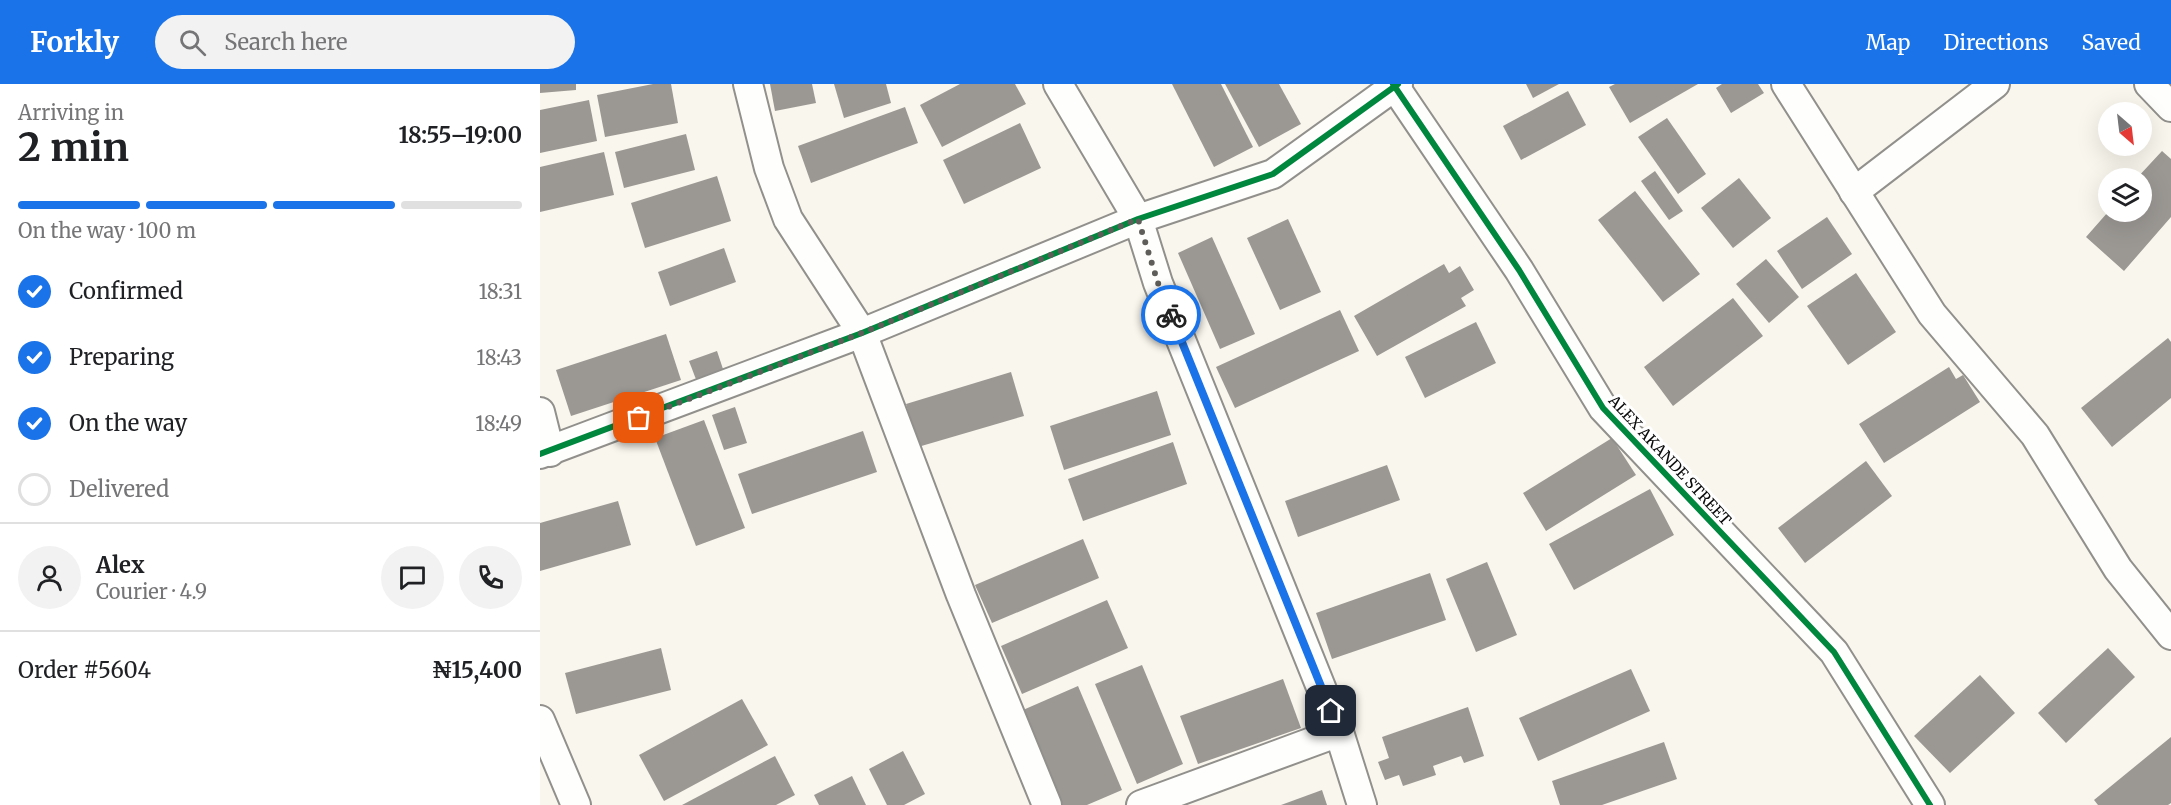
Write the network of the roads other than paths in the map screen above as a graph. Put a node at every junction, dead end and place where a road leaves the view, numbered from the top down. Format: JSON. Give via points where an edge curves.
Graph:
{"nodes":[{"id":1,"x":748,"y":84,"type":"edge"},
{"id":2,"x":1058,"y":84,"type":"edge"},
{"id":3,"x":1786,"y":84,"type":"edge"},
{"id":4,"x":1995,"y":84,"type":"edge"},
{"id":5,"x":2149,"y":84,"type":"edge"},
{"id":6,"x":1395,"y":85,"type":"edge"},
{"id":7,"x":2171,"y":107,"type":"edge"},
{"id":8,"x":1854,"y":192,"type":"junction"},
{"id":9,"x":1138,"y":219,"type":"junction"},
{"id":10,"x":862,"y":333,"type":"junction"},
{"id":11,"x":540,"y":412,"type":"edge"},
{"id":12,"x":545,"y":453,"type":"edge"},
{"id":13,"x":2171,"y":635,"type":"edge"},
{"id":14,"x":540,"y":720,"type":"edge"},
{"id":15,"x":1339,"y":732,"type":"junction"},
{"id":16,"x":576,"y":805,"type":"edge"},
{"id":17,"x":1047,"y":805,"type":"edge"},
{"id":18,"x":1141,"y":805,"type":"edge"},
{"id":19,"x":1362,"y":805,"type":"edge"},
{"id":20,"x":1930,"y":805,"type":"edge"}],
"edges":[{"from":1,"to":10,"type":"street","via":[[769,168],[788,219]]},
{"from":2,"to":9,"type":"street"},
{"from":3,"to":8,"type":"street"},
{"from":4,"to":8,"type":"street"},
{"from":5,"to":7,"type":"street"},
{"from":6,"to":9,"type":"street","via":[[1273,174]]},
{"from":6,"to":20,"type":"street","name":"ALEX AKANDE STREET","via":[[1519,270],[1603,408],[1834,652]]},
{"from":8,"to":13,"type":"street","via":[[1932,314],[2035,435],[2118,569]]},
{"from":9,"to":10,"type":"street"},
{"from":9,"to":15,"type":"street","via":[[1158,283]]},
{"from":10,"to":12,"type":"street"},
{"from":10,"to":17,"type":"street","via":[[961,596]]},
{"from":11,"to":12,"type":"street"},
{"from":14,"to":16,"type":"street"},
{"from":15,"to":18,"type":"street"},
{"from":15,"to":19,"type":"street"}]}
